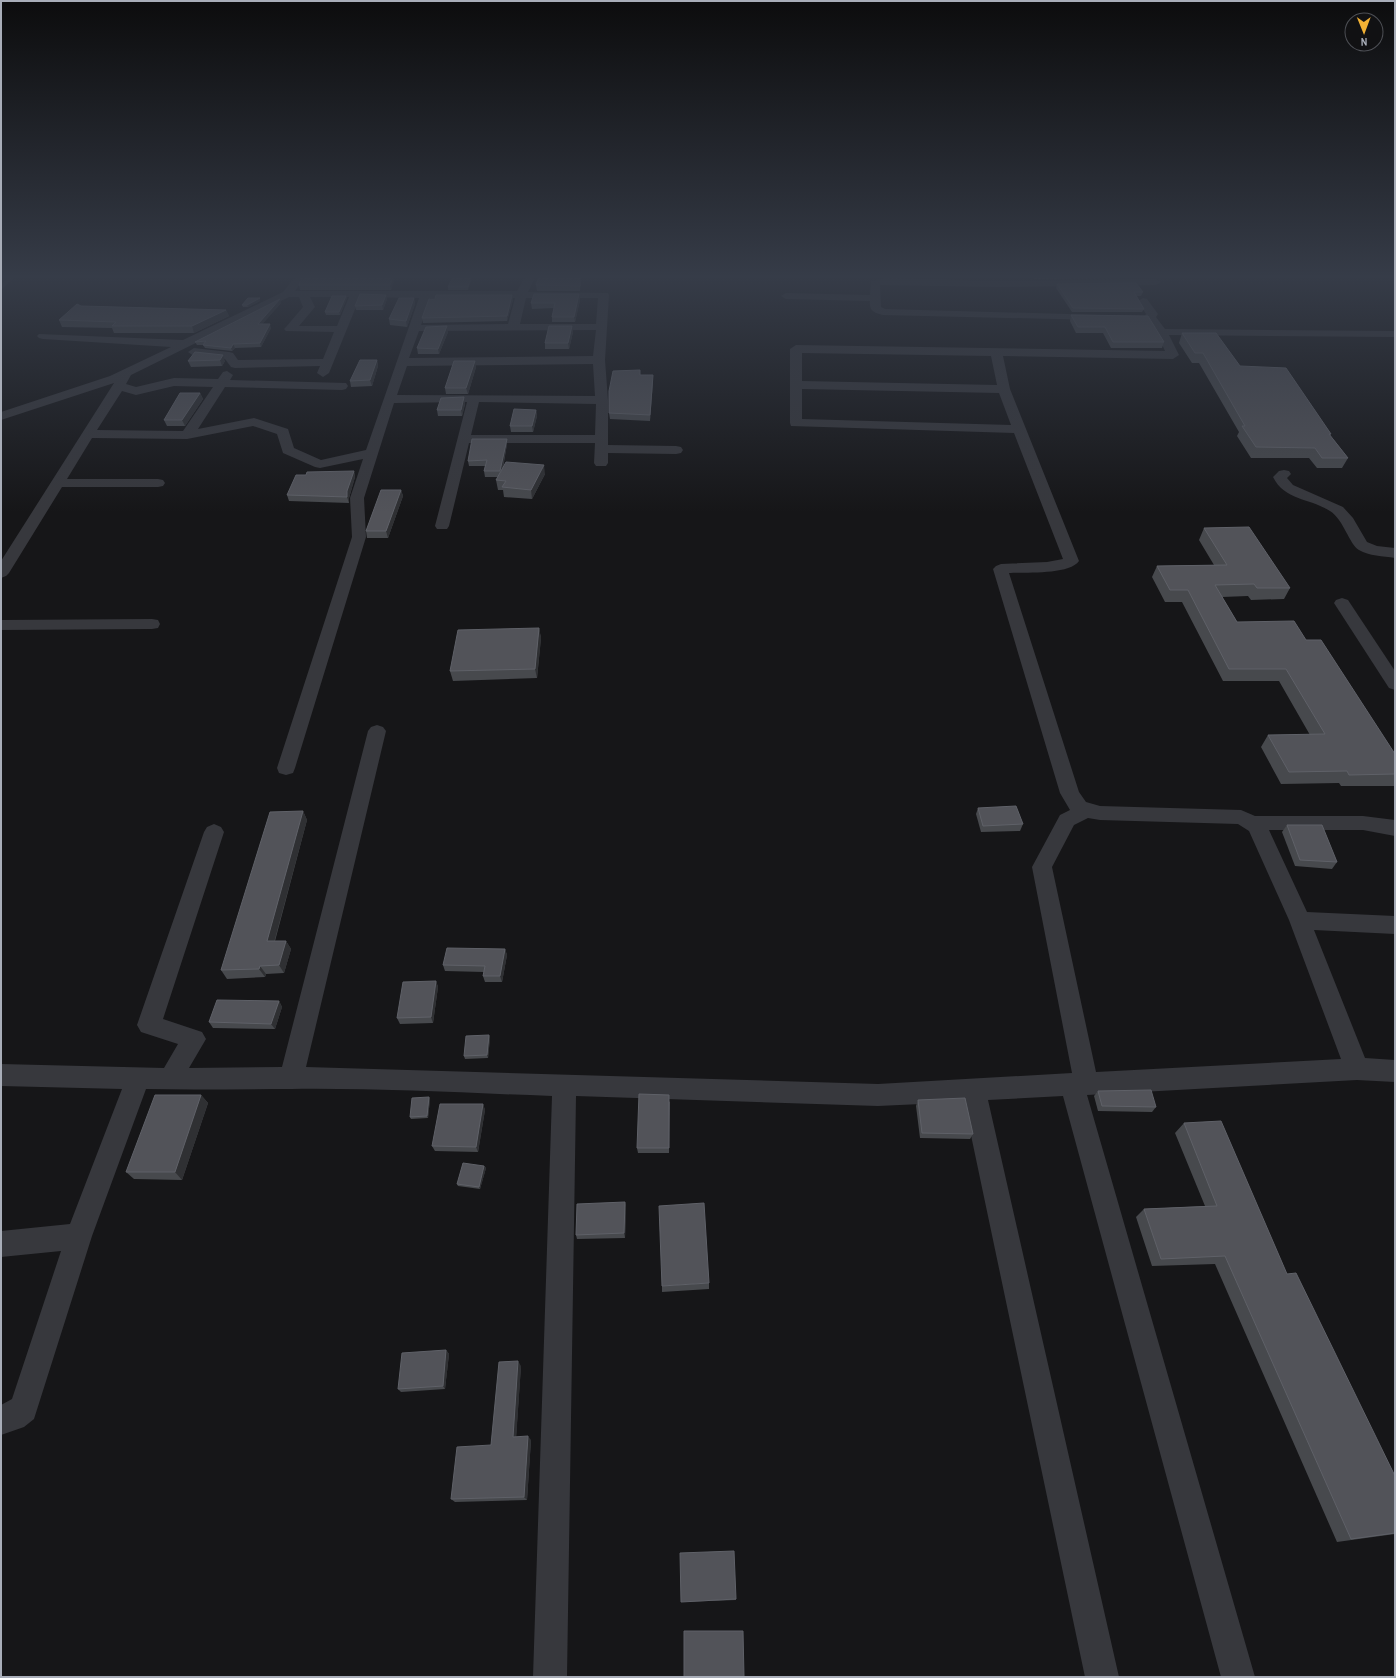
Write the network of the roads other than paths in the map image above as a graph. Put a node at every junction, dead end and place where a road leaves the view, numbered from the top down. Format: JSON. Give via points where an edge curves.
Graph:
{"nodes":[{"id":1,"x":163,"y":355,"type":"edge"},
{"id":2,"x":223,"y":355,"type":"edge"},
{"id":3,"x":331,"y":355,"type":"edge"},
{"id":4,"x":404,"y":355,"type":"edge"},
{"id":5,"x":599,"y":355,"type":"edge"},
{"id":6,"x":796,"y":355,"type":"edge"},
{"id":7,"x":997,"y":355,"type":"edge"},
{"id":8,"x":599,"y":360,"type":"junction"},
{"id":9,"x":328,"y":362,"type":"junction"},
{"id":10,"x":402,"y":362,"type":"junction"},
{"id":11,"x":235,"y":364,"type":"junction"},
{"id":12,"x":126,"y":374,"type":"junction"},
{"id":13,"x":222,"y":384,"type":"junction"},
{"id":14,"x":318,"y":384,"type":"junction"},
{"id":15,"x":796,"y":385,"type":"junction"},
{"id":16,"x":118,"y":386,"type":"junction"},
{"id":17,"x":342,"y":386,"type":"dead end"},
{"id":18,"x":1004,"y":389,"type":"junction"},
{"id":19,"x":474,"y":398,"type":"junction"},
{"id":20,"x":389,"y":399,"type":"junction"},
{"id":21,"x":602,"y":400,"type":"junction"},
{"id":22,"x":3,"y":422,"type":"edge"},
{"id":23,"x":1020,"y":429,"type":"junction"},
{"id":24,"x":88,"y":434,"type":"junction"},
{"id":25,"x":187,"y":435,"type":"junction"},
{"id":26,"x":464,"y":439,"type":"junction"},
{"id":27,"x":601,"y":450,"type":"junction"},
{"id":28,"x":676,"y":450,"type":"dead end"},
{"id":29,"x":372,"y":453,"type":"junction"},
{"id":30,"x":1284,"y":474,"type":"dead end"},
{"id":31,"x":58,"y":483,"type":"junction"},
{"id":32,"x":158,"y":483,"type":"dead end"},
{"id":33,"x":442,"y":526,"type":"dead end"},
{"id":34,"x":1395,"y":553,"type":"edge"},
{"id":35,"x":1,"y":573,"type":"edge"},
{"id":36,"x":1342,"y":603,"type":"dead end"},
{"id":37,"x":152,"y":624,"type":"dead end"},
{"id":38,"x":1,"y":625,"type":"edge"},
{"id":39,"x":1395,"y":684,"type":"edge"},
{"id":40,"x":377,"y":731,"type":"dead end"},
{"id":41,"x":286,"y":768,"type":"dead end"},
{"id":42,"x":1079,"y":808,"type":"junction"},
{"id":43,"x":1252,"y":823,"type":"junction"},
{"id":44,"x":1395,"y":828,"type":"edge"},
{"id":45,"x":214,"y":832,"type":"dead end"},
{"id":46,"x":1300,"y":920,"type":"junction"},
{"id":47,"x":1395,"y":926,"type":"edge"},
{"id":48,"x":1357,"y":1069,"type":"junction"},
{"id":49,"x":1395,"y":1071,"type":"edge"},
{"id":50,"x":1,"y":1075,"type":"edge"},
{"id":51,"x":138,"y":1078,"type":"junction"},
{"id":52,"x":170,"y":1078,"type":"junction"},
{"id":53,"x":291,"y":1078,"type":"junction"},
{"id":54,"x":1072,"y":1084,"type":"junction"},
{"id":55,"x":564,"y":1085,"type":"junction"},
{"id":56,"x":974,"y":1090,"type":"junction"},
{"id":57,"x":79,"y":1236,"type":"junction"},
{"id":58,"x":1,"y":1244,"type":"edge"},
{"id":59,"x":1,"y":1420,"type":"edge"},
{"id":60,"x":550,"y":1677,"type":"edge"},
{"id":61,"x":1102,"y":1677,"type":"edge"},
{"id":62,"x":1238,"y":1677,"type":"edge"}],
"edges":[{"from":1,"to":12,"type":"street"},
{"from":2,"to":11,"type":"street","via":[[229,356]]},
{"from":3,"to":9,"type":"street"},
{"from":4,"to":10,"type":"street"},
{"from":5,"to":8,"type":"street"},
{"from":6,"to":15,"type":"street"},
{"from":7,"to":18,"type":"street"},
{"from":8,"to":10,"type":"street"},
{"from":8,"to":21,"type":"street"},
{"from":9,"to":11,"type":"street"},
{"from":9,"to":14,"type":"street"},
{"from":10,"to":20,"type":"street"},
{"from":11,"to":13,"type":"street"},
{"from":12,"to":16,"type":"street"},
{"from":12,"to":22,"type":"street","via":[[18,411]]},
{"from":13,"to":14,"type":"street"},
{"from":13,"to":16,"type":"street","via":[[174,382],[136,391]]},
{"from":13,"to":25,"type":"street"},
{"from":14,"to":17,"type":"street"},
{"from":15,"to":18,"type":"street"},
{"from":15,"to":23,"type":"street","via":[[796,423]]},
{"from":16,"to":24,"type":"street"},
{"from":18,"to":23,"type":"street"},
{"from":19,"to":20,"type":"street"},
{"from":19,"to":21,"type":"street"},
{"from":19,"to":26,"type":"street"},
{"from":20,"to":29,"type":"street"},
{"from":21,"to":27,"type":"street"},
{"from":23,"to":42,"type":"street","via":[[1024,445],[1042,484],[1071,561],[1063,566],[1015,566],[1001,569],[1070,793]]},
{"from":24,"to":25,"type":"street"},
{"from":24,"to":31,"type":"street"},
{"from":25,"to":29,"type":"street","via":[[254,422],[283,432],[288,450],[320,464]]},
{"from":26,"to":27,"type":"street"},
{"from":26,"to":33,"type":"street"},
{"from":27,"to":28,"type":"street"},
{"from":29,"to":41,"type":"street","via":[[357,498],[359,537]]},
{"from":30,"to":34,"type":"street","via":[[1280,477],[1281,481],[1291,490],[1330,505],[1344,516],[1362,544],[1371,549]]},
{"from":31,"to":32,"type":"street"},
{"from":31,"to":35,"type":"street"},
{"from":36,"to":39,"type":"street"},
{"from":37,"to":38,"type":"street"},
{"from":40,"to":53,"type":"street"},
{"from":42,"to":43,"type":"street","via":[[1100,813],[1241,817]]},
{"from":42,"to":54,"type":"street","via":[[1084,811],[1067,820],[1042,867],[1086,1082]]},
{"from":43,"to":44,"type":"street","via":[[1363,823]]},
{"from":43,"to":46,"type":"street","via":[[1257,826]]},
{"from":45,"to":52,"type":"street","via":[[149,1025],[194,1039]]},
{"from":46,"to":47,"type":"street"},
{"from":46,"to":48,"type":"street"},
{"from":48,"to":49,"type":"street"},
{"from":48,"to":54,"type":"street"},
{"from":50,"to":51,"type":"street"},
{"from":51,"to":52,"type":"street"},
{"from":51,"to":57,"type":"street"},
{"from":52,"to":53,"type":"street"},
{"from":53,"to":55,"type":"street"},
{"from":54,"to":56,"type":"street"},
{"from":54,"to":62,"type":"street"},
{"from":55,"to":56,"type":"street","via":[[878,1095]]},
{"from":55,"to":60,"type":"street"},
{"from":56,"to":61,"type":"street"},
{"from":57,"to":58,"type":"street"},
{"from":57,"to":59,"type":"street","via":[[24,1409]]}]}
